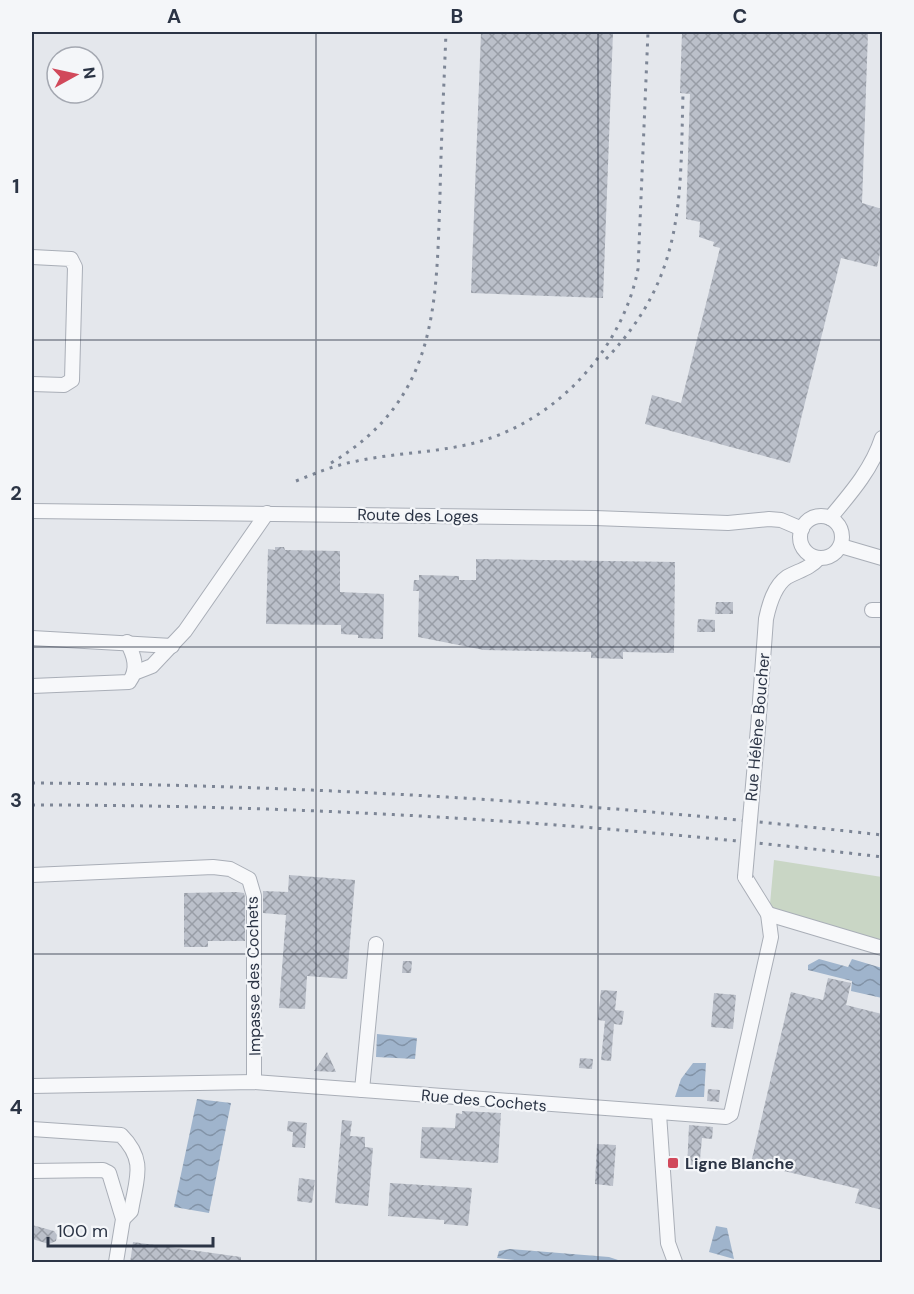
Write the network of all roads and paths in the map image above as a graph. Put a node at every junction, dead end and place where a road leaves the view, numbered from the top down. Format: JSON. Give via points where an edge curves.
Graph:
{"nodes":[{"id":1,"x":32,"y":257,"type":"edge"},
{"id":2,"x":32,"y":384,"type":"edge"},
{"id":3,"x":882,"y":438,"type":"edge"},
{"id":4,"x":32,"y":511,"type":"edge"},
{"id":5,"x":267,"y":513,"type":"junction"},
{"id":6,"x":830,"y":518,"type":"junction"},
{"id":7,"x":802,"y":529,"type":"junction"},
{"id":8,"x":841,"y":546,"type":"junction"},
{"id":9,"x":819,"y":558,"type":"junction"},
{"id":10,"x":882,"y":558,"type":"edge"},
{"id":11,"x":32,"y":638,"type":"edge"},
{"id":12,"x":127,"y":642,"type":"junction"},
{"id":13,"x":172,"y":646,"type":"junction"},
{"id":14,"x":134,"y":673,"type":"junction"},
{"id":15,"x":32,"y":686,"type":"edge"},
{"id":16,"x":32,"y":875,"type":"edge"},
{"id":17,"x":768,"y":914,"type":"junction"},
{"id":18,"x":376,"y":944,"type":"dead end"},
{"id":19,"x":882,"y":948,"type":"edge"},
{"id":20,"x":254,"y":1082,"type":"junction"},
{"id":21,"x":32,"y":1086,"type":"edge"},
{"id":22,"x":362,"y":1090,"type":"junction"},
{"id":23,"x":659,"y":1114,"type":"junction"},
{"id":24,"x":32,"y":1128,"type":"edge"},
{"id":25,"x":32,"y":1171,"type":"edge"},
{"id":26,"x":123,"y":1219,"type":"junction"},
{"id":27,"x":116,"y":1263,"type":"edge"},
{"id":28,"x":675,"y":1263,"type":"edge"}],
"edges":[{"from":1,"to":2,"type":"street","via":[[71,259],[75,267],[72,380],[64,385]]},
{"from":3,"to":6,"type":"street","via":[[861,481]]},
{"from":4,"to":5,"type":"street","name":"Route des Loges"},
{"from":5,"to":7,"type":"street","name":"Route des Loges","via":[[728,523],[769,519]]},
{"from":5,"to":13,"type":"street"},
{"from":6,"to":7,"type":"street","via":[[810,519]]},
{"from":6,"to":8,"type":"street","via":[[840,528]]},
{"from":7,"to":9,"type":"street","via":[[801,543],[806,552]]},
{"from":8,"to":9,"type":"street","via":[[828,557]]},
{"from":8,"to":10,"type":"street"},
{"from":9,"to":17,"type":"street","name":"Rue Hélène Boucher","bridge":true,"via":[[809,569],[781,583],[766,619],[745,877]]},
{"from":11,"to":12,"type":"street"},
{"from":12,"to":13,"type":"street"},
{"from":12,"to":14,"type":"street","via":[[135,658]]},
{"from":13,"to":14,"type":"street","via":[[152,666]]},
{"from":14,"to":15,"type":"street","via":[[129,682],[120,684]]},
{"from":16,"to":20,"type":"street","name":"Impasse des Cochets","via":[[213,867],[249,879],[254,896]]},
{"from":17,"to":19,"type":"street"},
{"from":17,"to":23,"type":"street","name":"Rue des Cochets","via":[[770,946],[732,1114]]},
{"from":18,"to":22,"type":"street"},
{"from":20,"to":21,"type":"street","name":"Rue des Cochets"},
{"from":20,"to":22,"type":"street","name":"Rue des Cochets"},
{"from":22,"to":23,"type":"street","name":"Rue des Cochets"},
{"from":23,"to":28,"type":"street","via":[[668,1243]]},
{"from":24,"to":26,"type":"street","via":[[121,1135],[139,1162],[131,1211]]},
{"from":25,"to":26,"type":"street","via":[[109,1173]]},
{"from":26,"to":27,"type":"street"}]}
